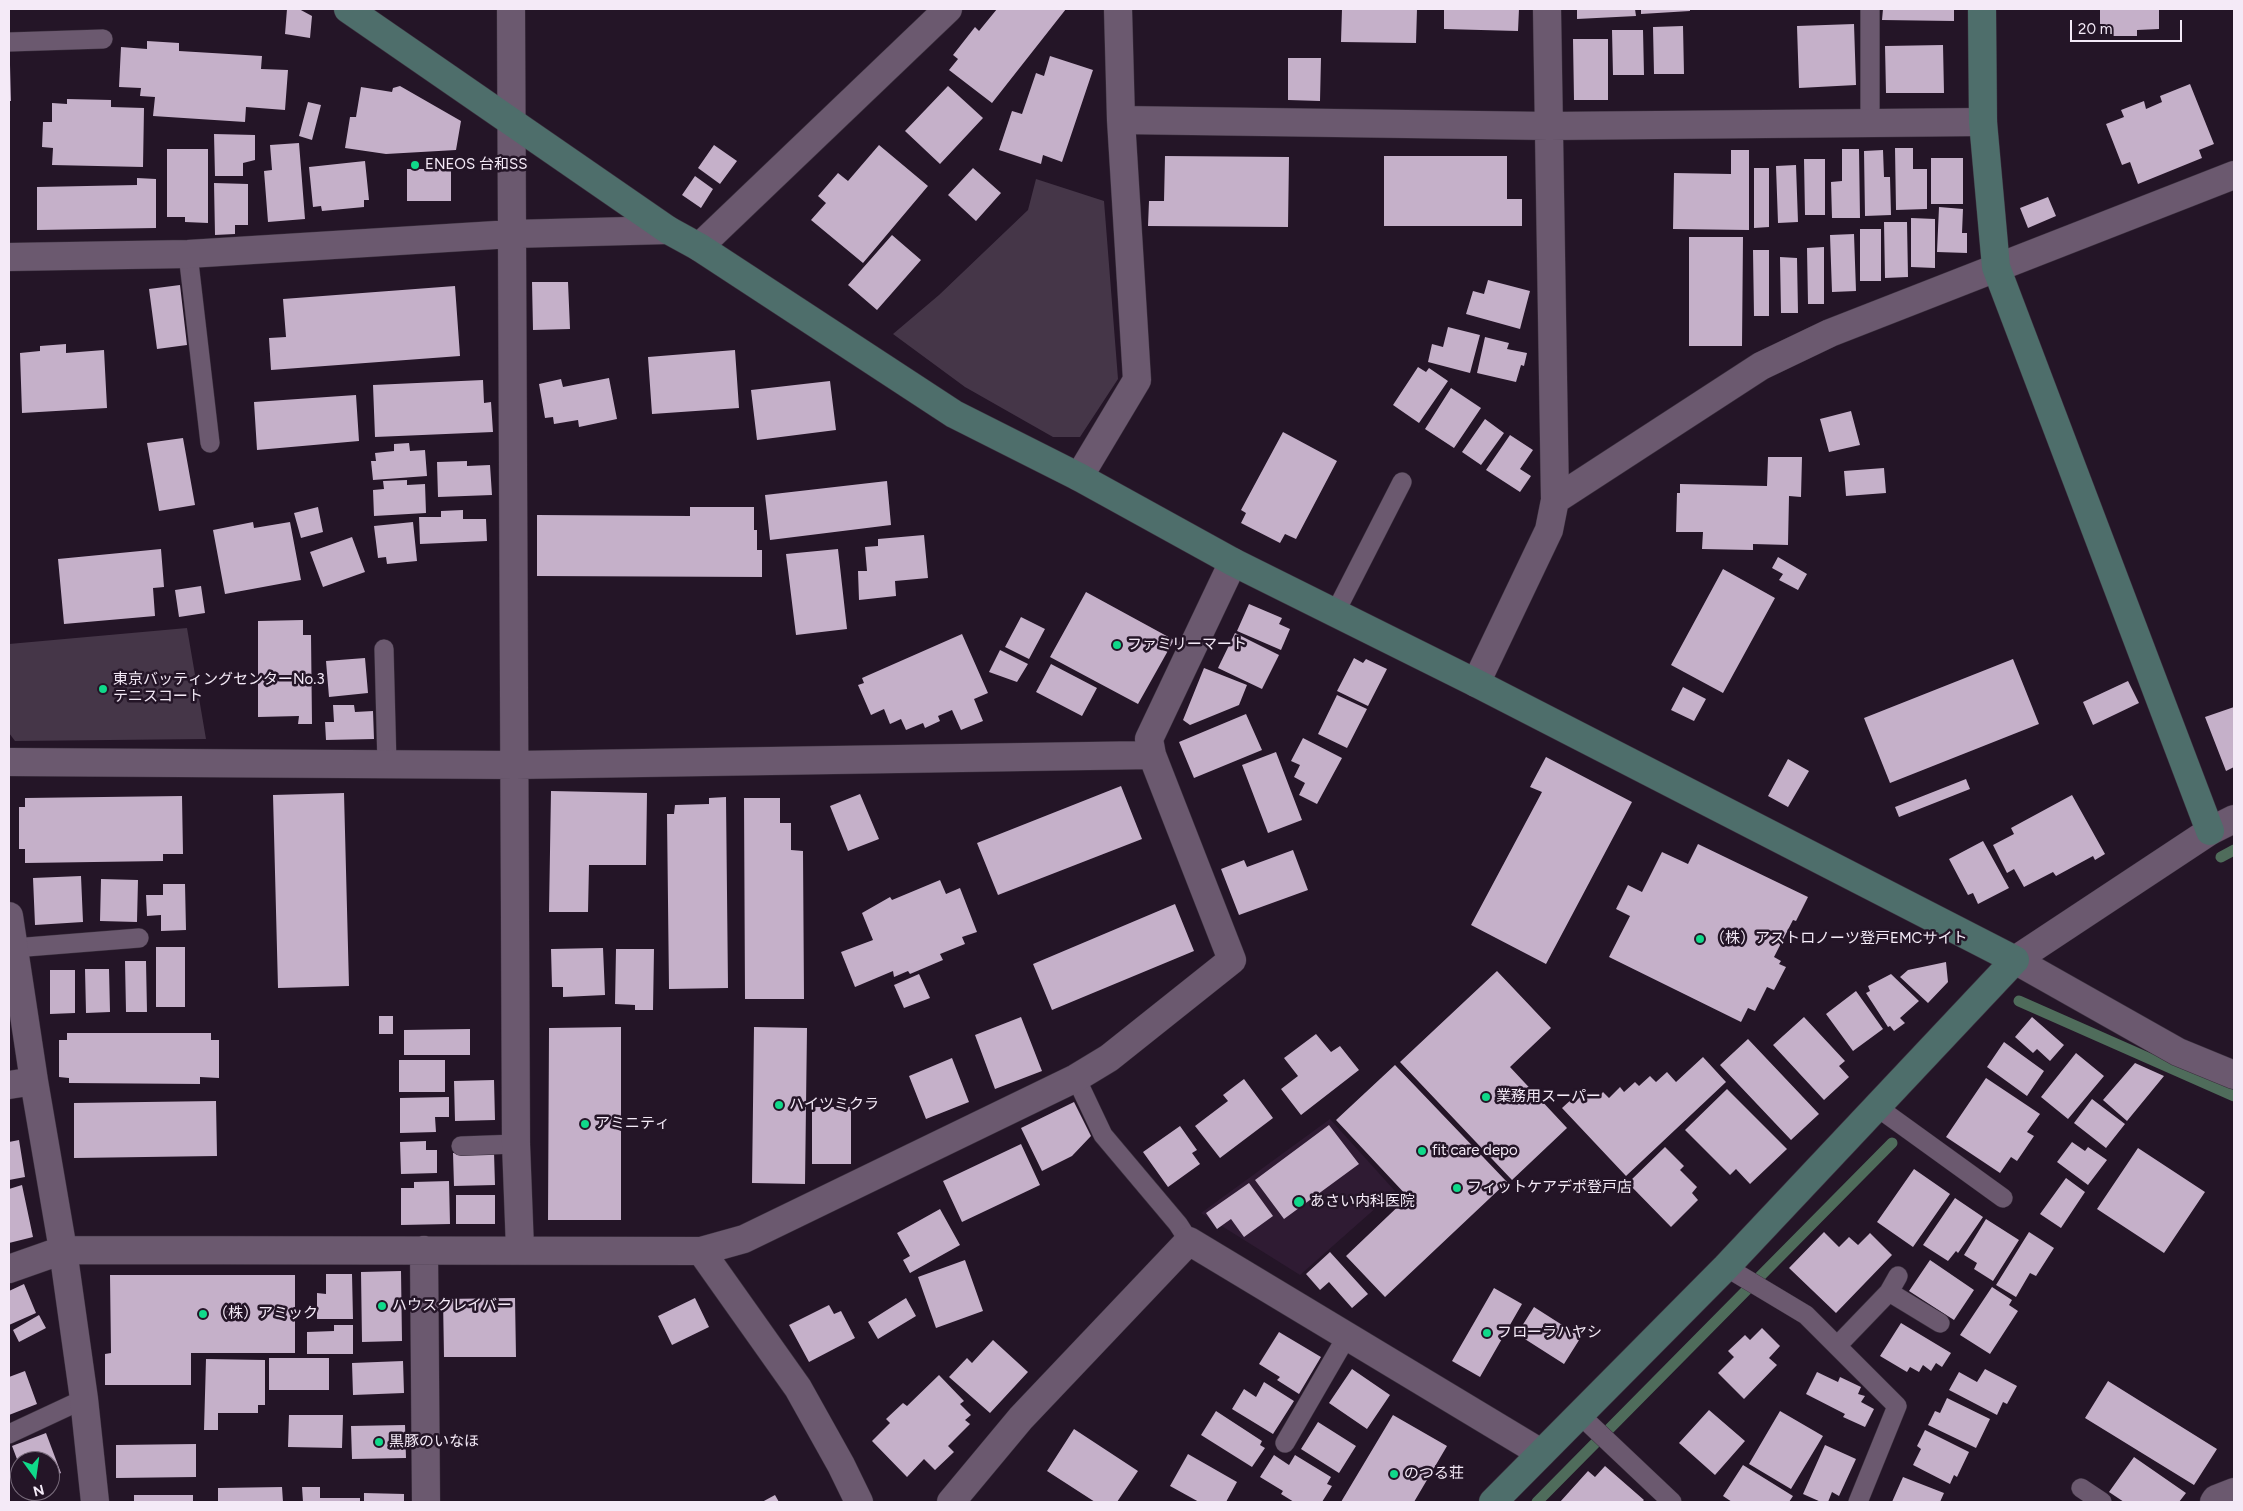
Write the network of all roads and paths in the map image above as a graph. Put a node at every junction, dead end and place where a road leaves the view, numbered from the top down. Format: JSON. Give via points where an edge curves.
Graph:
{"nodes":[{"id":1,"x":348,"y":9,"type":"edge"},
{"id":2,"x":511,"y":9,"type":"edge"},
{"id":3,"x":948,"y":9,"type":"edge"},
{"id":4,"x":1118,"y":9,"type":"edge"},
{"id":5,"x":1547,"y":9,"type":"edge"},
{"id":6,"x":1870,"y":9,"type":"edge"},
{"id":7,"x":1982,"y":9,"type":"edge"},
{"id":8,"x":102,"y":39,"type":"dead end"},
{"id":9,"x":9,"y":42,"type":"edge"},
{"id":10,"x":1122,"y":120,"type":"junction"},
{"id":11,"x":512,"y":121,"type":"junction"},
{"id":12,"x":1984,"y":122,"type":"junction"},
{"id":13,"x":1870,"y":124,"type":"junction"},
{"id":14,"x":1550,"y":126,"type":"junction"},
{"id":15,"x":2234,"y":175,"type":"edge"},
{"id":16,"x":668,"y":230,"type":"junction"},
{"id":17,"x":512,"y":234,"type":"junction"},
{"id":18,"x":699,"y":246,"type":"junction"},
{"id":19,"x":188,"y":254,"type":"junction"},
{"id":20,"x":9,"y":257,"type":"edge"},
{"id":21,"x":1996,"y":267,"type":"junction"},
{"id":22,"x":210,"y":443,"type":"dead end"},
{"id":23,"x":1079,"y":477,"type":"junction"},
{"id":24,"x":1402,"y":482,"type":"dead end"},
{"id":25,"x":1555,"y":500,"type":"junction"},
{"id":26,"x":1233,"y":562,"type":"junction"},
{"id":27,"x":1335,"y":613,"type":"junction"},
{"id":28,"x":384,"y":649,"type":"dead end"},
{"id":29,"x":1476,"y":683,"type":"junction"},
{"id":30,"x":1152,"y":755,"type":"junction"},
{"id":31,"x":9,"y":762,"type":"edge"},
{"id":32,"x":387,"y":765,"type":"junction"},
{"id":33,"x":516,"y":765,"type":"junction"},
{"id":34,"x":2234,"y":819,"type":"edge"},
{"id":35,"x":2210,"y":831,"type":"junction"},
{"id":36,"x":9,"y":916,"type":"edge"},
{"id":37,"x":138,"y":938,"type":"dead end"},
{"id":38,"x":14,"y":948,"type":"junction"},
{"id":39,"x":2015,"y":960,"type":"junction"},
{"id":40,"x":2234,"y":1075,"type":"edge"},
{"id":41,"x":1076,"y":1078,"type":"junction"},
{"id":42,"x":21,"y":1083,"type":"edge"},
{"id":43,"x":1877,"y":1107,"type":"junction"},
{"id":44,"x":516,"y":1144,"type":"junction"},
{"id":45,"x":460,"y":1146,"type":"dead end"},
{"id":46,"x":2003,"y":1198,"type":"dead end"},
{"id":47,"x":1189,"y":1241,"type":"junction"},
{"id":48,"x":520,"y":1249,"type":"junction"},
{"id":49,"x":63,"y":1250,"type":"junction"},
{"id":50,"x":424,"y":1250,"type":"junction"},
{"id":51,"x":700,"y":1251,"type":"junction"},
{"id":52,"x":1726,"y":1267,"type":"junction"},
{"id":53,"x":9,"y":1269,"type":"edge"},
{"id":54,"x":1940,"y":1324,"type":"dead end"},
{"id":55,"x":1347,"y":1336,"type":"junction"},
{"id":56,"x":1837,"y":1346,"type":"junction"},
{"id":57,"x":84,"y":1399,"type":"junction"},
{"id":58,"x":1579,"y":1414,"type":"junction"},
{"id":59,"x":9,"y":1434,"type":"edge"},
{"id":60,"x":1286,"y":1443,"type":"dead end"},
{"id":61,"x":1541,"y":1453,"type":"junction"},
{"id":62,"x":2081,"y":1488,"type":"dead end"},
{"id":63,"x":2234,"y":1492,"type":"edge"},
{"id":64,"x":96,"y":1502,"type":"edge"},
{"id":65,"x":426,"y":1502,"type":"edge"},
{"id":66,"x":859,"y":1502,"type":"edge"},
{"id":67,"x":951,"y":1502,"type":"edge"},
{"id":68,"x":1493,"y":1502,"type":"edge"},
{"id":69,"x":1672,"y":1502,"type":"edge"},
{"id":70,"x":1858,"y":1502,"type":"edge"},
{"id":71,"x":2102,"y":1502,"type":"edge"},
{"id":72,"x":2214,"y":1502,"type":"edge"}],
"edges":[{"from":1,"to":11,"type":"street"},
{"from":2,"to":11,"type":"street"},
{"from":3,"to":18,"type":"street"},
{"from":4,"to":10,"type":"street"},
{"from":5,"to":14,"type":"street"},
{"from":6,"to":13,"type":"lane"},
{"from":7,"to":12,"type":"street"},
{"from":8,"to":9,"type":"lane"},
{"from":10,"to":14,"type":"street"},
{"from":10,"to":23,"type":"street","via":[[1137,380]]},
{"from":11,"to":16,"type":"street"},
{"from":11,"to":17,"type":"street"},
{"from":12,"to":13,"type":"street"},
{"from":12,"to":21,"type":"street"},
{"from":13,"to":14,"type":"street"},
{"from":14,"to":25,"type":"street"},
{"from":15,"to":21,"type":"street"},
{"from":16,"to":17,"type":"street"},
{"from":16,"to":18,"type":"street"},
{"from":17,"to":19,"type":"street"},
{"from":17,"to":33,"type":"street"},
{"from":18,"to":23,"type":"street","via":[[954,414]]},
{"from":19,"to":20,"type":"street"},
{"from":19,"to":22,"type":"lane"},
{"from":21,"to":25,"type":"street","via":[[1830,333],[1762,366]]},
{"from":21,"to":35,"type":"street"},
{"from":23,"to":26,"type":"street"},
{"from":24,"to":27,"type":"lane"},
{"from":25,"to":29,"type":"street","via":[[1549,530]]},
{"from":26,"to":27,"type":"street"},
{"from":26,"to":30,"type":"street","via":[[1149,738]]},
{"from":27,"to":29,"type":"street"},
{"from":28,"to":32,"type":"lane"},
{"from":29,"to":39,"type":"street"},
{"from":30,"to":33,"type":"street"},
{"from":30,"to":41,"type":"street","via":[[1232,960],[1110,1058]]},
{"from":31,"to":32,"type":"street"},
{"from":32,"to":33,"type":"street"},
{"from":33,"to":44,"type":"street"},
{"from":34,"to":35,"type":"street"},
{"from":35,"to":39,"type":"street"},
{"from":36,"to":38,"type":"street"},
{"from":37,"to":38,"type":"lane"},
{"from":38,"to":42,"type":"street"},
{"from":39,"to":40,"type":"street","via":[[2178,1052]]},
{"from":39,"to":43,"type":"street"},
{"from":41,"to":47,"type":"lane","via":[[1103,1135]]},
{"from":41,"to":51,"type":"street","via":[[744,1239]]},
{"from":42,"to":49,"type":"street"},
{"from":43,"to":46,"type":"lane"},
{"from":43,"to":52,"type":"street"},
{"from":44,"to":45,"type":"lane"},
{"from":44,"to":48,"type":"street"},
{"from":47,"to":55,"type":"street"},
{"from":47,"to":67,"type":"street","via":[[1021,1418]]},
{"from":48,"to":50,"type":"street"},
{"from":48,"to":51,"type":"street"},
{"from":49,"to":50,"type":"street"},
{"from":49,"to":53,"type":"street"},
{"from":49,"to":57,"type":"street"},
{"from":50,"to":65,"type":"street"},
{"from":51,"to":66,"type":"street","via":[[798,1388]]},
{"from":52,"to":56,"type":"lane","via":[[1806,1315]]},
{"from":52,"to":58,"type":"street"},
{"from":54,"to":56,"type":"lane","via":[[1894,1284]]},
{"from":55,"to":60,"type":"lane"},
{"from":55,"to":61,"type":"street"},
{"from":56,"to":70,"type":"lane","via":[[1896,1406]]},
{"from":57,"to":59,"type":"lane"},
{"from":57,"to":64,"type":"street"},
{"from":58,"to":61,"type":"street"},
{"from":58,"to":69,"type":"lane"},
{"from":61,"to":68,"type":"street"},
{"from":62,"to":71,"type":"lane"},
{"from":63,"to":72,"type":"street"}]}
